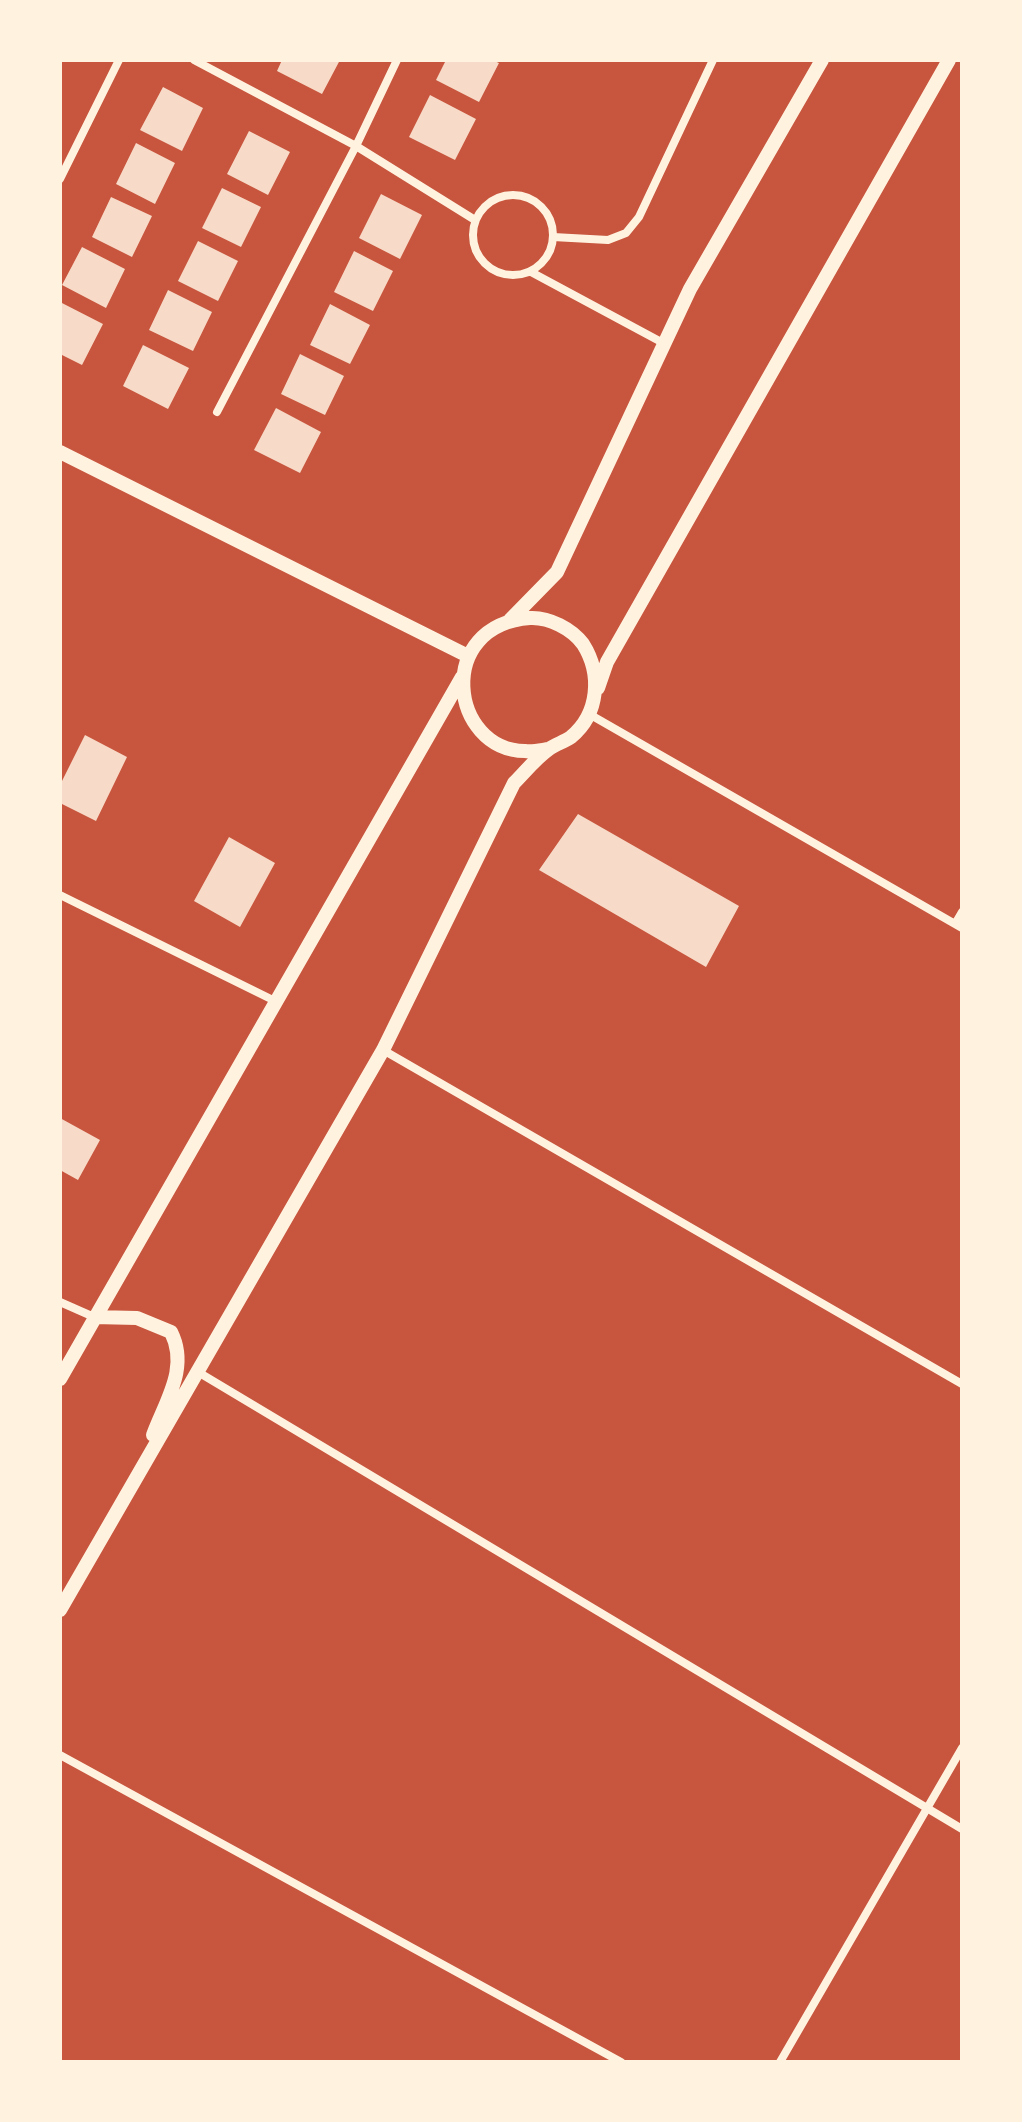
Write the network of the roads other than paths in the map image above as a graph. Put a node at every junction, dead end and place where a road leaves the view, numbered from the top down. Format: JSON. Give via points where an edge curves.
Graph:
{"nodes":[{"id":1,"x":119,"y":60,"type":"edge"},
{"id":2,"x":194,"y":60,"type":"edge"},
{"id":3,"x":397,"y":60,"type":"edge"},
{"id":4,"x":713,"y":60,"type":"edge"},
{"id":5,"x":822,"y":60,"type":"edge"},
{"id":6,"x":949,"y":60,"type":"edge"},
{"id":7,"x":356,"y":146,"type":"junction"},
{"id":8,"x":60,"y":179,"type":"edge"},
{"id":9,"x":475,"y":220,"type":"junction"},
{"id":10,"x":553,"y":237,"type":"junction"},
{"id":11,"x":531,"y":272,"type":"junction"},
{"id":12,"x":665,"y":344,"type":"junction"},
{"id":13,"x":217,"y":412,"type":"dead end"},
{"id":14,"x":60,"y":452,"type":"edge"},
{"id":15,"x":510,"y":620,"type":"junction"},
{"id":16,"x":468,"y":656,"type":"junction"},
{"id":17,"x":462,"y":676,"type":"junction"},
{"id":18,"x":596,"y":692,"type":"junction"},
{"id":19,"x":589,"y":714,"type":"junction"},
{"id":20,"x":549,"y":749,"type":"junction"},
{"id":21,"x":60,"y":895,"type":"edge"},
{"id":22,"x":962,"y":912,"type":"edge"},
{"id":23,"x":959,"y":926,"type":"edge"},
{"id":24,"x":275,"y":1001,"type":"junction"},
{"id":25,"x":383,"y":1050,"type":"junction"},
{"id":26,"x":60,"y":1302,"type":"edge"},
{"id":27,"x":94,"y":1317,"type":"junction"},
{"id":28,"x":198,"y":1372,"type":"junction"},
{"id":29,"x":60,"y":1379,"type":"edge"},
{"id":30,"x":962,"y":1384,"type":"edge"},
{"id":31,"x":139,"y":1473,"type":"junction"},
{"id":32,"x":60,"y":1610,"type":"edge"},
{"id":33,"x":962,"y":1748,"type":"edge"},
{"id":34,"x":60,"y":1755,"type":"edge"},
{"id":35,"x":927,"y":1810,"type":"junction"},
{"id":36,"x":962,"y":1829,"type":"edge"},
{"id":37,"x":621,"y":2062,"type":"edge"},
{"id":38,"x":780,"y":2062,"type":"edge"}],
"edges":[{"from":1,"to":8,"type":"street"},
{"from":2,"to":7,"type":"street"},
{"from":3,"to":7,"type":"street"},
{"from":4,"to":10,"type":"street","via":[[639,217],[626,233],[608,240]]},
{"from":5,"to":12,"type":"street","via":[[690,289]]},
{"from":6,"to":18,"type":"street","via":[[607,662]]},
{"from":7,"to":9,"type":"street"},
{"from":7,"to":13,"type":"street"},
{"from":9,"to":10,"type":"street","via":[[494,199],[521,196],[545,211]]},
{"from":9,"to":11,"type":"street","via":[[472,233],[480,260],[504,275]]},
{"from":10,"to":11,"type":"street","via":[[543,263]]},
{"from":11,"to":12,"type":"street"},
{"from":12,"to":15,"type":"street","via":[[557,572]]},
{"from":14,"to":16,"type":"street"},
{"from":15,"to":16,"type":"street","via":[[487,631]]},
{"from":15,"to":18,"type":"street","via":[[536,618],[571,633],[594,665]]},
{"from":16,"to":17,"type":"street"},
{"from":17,"to":20,"type":"street","via":[[465,704],[477,727],[498,744],[522,752]]},
{"from":17,"to":24,"type":"street"},
{"from":18,"to":19,"type":"street"},
{"from":19,"to":20,"type":"street","via":[[571,737]]},
{"from":19,"to":23,"type":"street"},
{"from":20,"to":25,"type":"street","via":[[514,783]]},
{"from":21,"to":24,"type":"street"},
{"from":22,"to":23,"type":"street"},
{"from":24,"to":27,"type":"street"},
{"from":25,"to":28,"type":"street"},
{"from":25,"to":30,"type":"street"},
{"from":26,"to":27,"type":"street"},
{"from":27,"to":29,"type":"street"},
{"from":27,"to":31,"type":"street","via":[[137,1318],[171,1332],[177,1345],[176,1376]]},
{"from":28,"to":31,"type":"street"},
{"from":28,"to":35,"type":"street"},
{"from":31,"to":32,"type":"street"},
{"from":33,"to":35,"type":"street"},
{"from":34,"to":37,"type":"street"},
{"from":35,"to":36,"type":"street"},
{"from":35,"to":38,"type":"street"}]}
